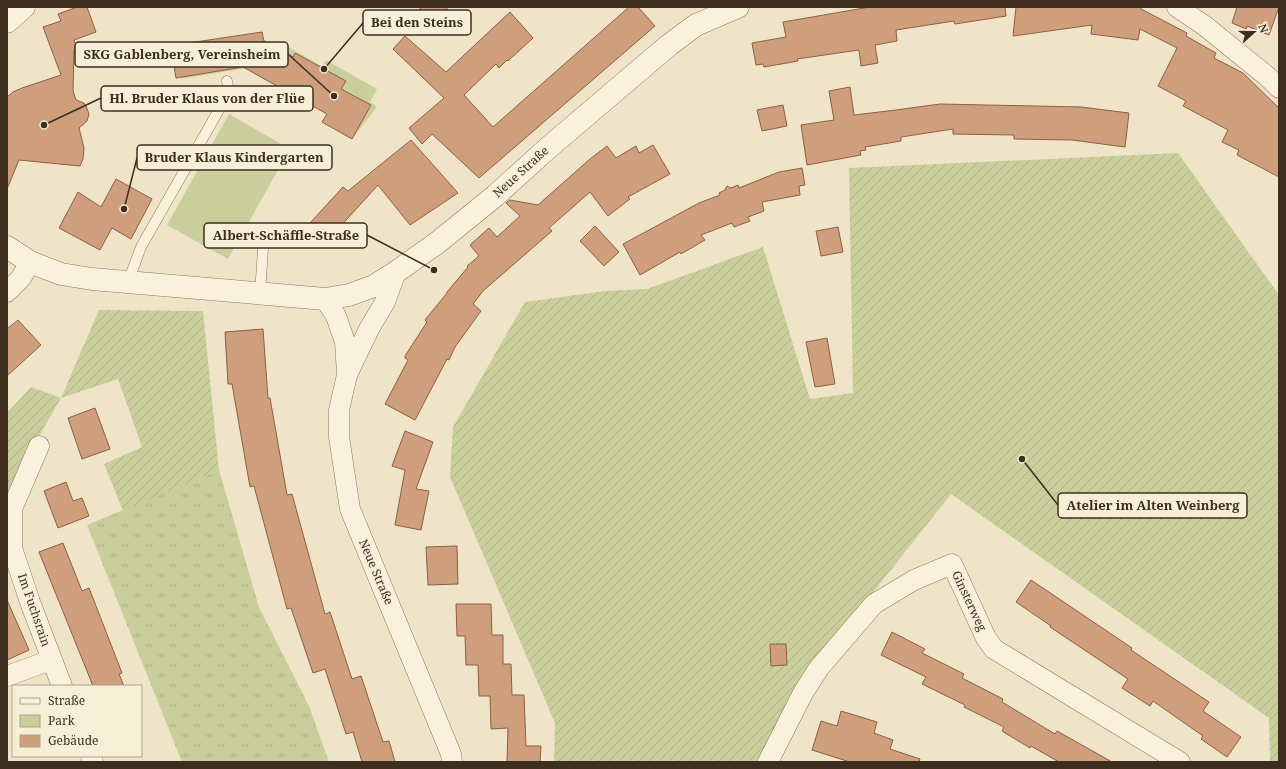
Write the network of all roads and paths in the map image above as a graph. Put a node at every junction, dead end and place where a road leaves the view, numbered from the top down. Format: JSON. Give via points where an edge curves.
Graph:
{"nodes":[{"id":1,"x":24,"y":7,"type":"edge"},
{"id":2,"x":1177,"y":7,"type":"edge"},
{"id":3,"x":730,"y":8,"type":"edge"},
{"id":4,"x":7,"y":22,"type":"edge"},
{"id":5,"x":227,"y":81,"type":"dead end"},
{"id":6,"x":1279,"y":88,"type":"edge"},
{"id":7,"x":7,"y":247,"type":"edge"},
{"id":8,"x":263,"y":249,"type":"dead end"},
{"id":9,"x":30,"y":262,"type":"junction"},
{"id":10,"x":396,"y":272,"type":"junction"},
{"id":11,"x":128,"y":282,"type":"junction"},
{"id":12,"x":7,"y":292,"type":"edge"},
{"id":13,"x":260,"y":294,"type":"junction"},
{"id":14,"x":325,"y":299,"type":"junction"},
{"id":15,"x":347,"y":375,"type":"junction"},
{"id":16,"x":39,"y":446,"type":"dead end"},
{"id":17,"x":51,"y":660,"type":"junction"},
{"id":18,"x":7,"y":676,"type":"edge"},
{"id":19,"x":62,"y":685,"type":"edge"},
{"id":20,"x":452,"y":762,"type":"edge"},
{"id":21,"x":768,"y":762,"type":"edge"},
{"id":22,"x":1180,"y":762,"type":"edge"}],
"edges":[{"from":1,"to":4,"type":"street"},
{"from":2,"to":6,"type":"street","via":[[1211,30]]},
{"from":3,"to":10,"type":"street","name":"Neue Straße","via":[[696,25],[669,45],[495,196],[449,234]]},
{"from":5,"to":11,"type":"lane","via":[[229,92],[141,247]]},
{"from":7,"to":9,"type":"street"},
{"from":8,"to":13,"type":"lane"},
{"from":9,"to":11,"type":"street","via":[[61,274]]},
{"from":9,"to":12,"type":"street","via":[[21,278]]},
{"from":10,"to":14,"type":"street","via":[[374,286],[349,295]]},
{"from":10,"to":15,"type":"street","name":"Neue Straße","via":[[384,302]]},
{"from":11,"to":13,"type":"street"},
{"from":13,"to":14,"type":"street"},
{"from":14,"to":15,"type":"street","name":"Neue Straße","via":[[336,316],[345,342]]},
{"from":15,"to":20,"type":"street","name":"Neue Straße","via":[[339,410],[339,437],[350,509],[451,754]]},
{"from":16,"to":17,"type":"street","name":"Im Fuchsrain","via":[[12,509],[12,548]]},
{"from":17,"to":18,"type":"street","name":"Im Fuchsrain"},
{"from":17,"to":19,"type":"street","name":"Im Fuchsrain"},
{"from":21,"to":22,"type":"street","name":"Ginsterweg","via":[[803,693],[819,668],[874,604],[914,580],[952,564],[986,638],[994,649]]}]}
